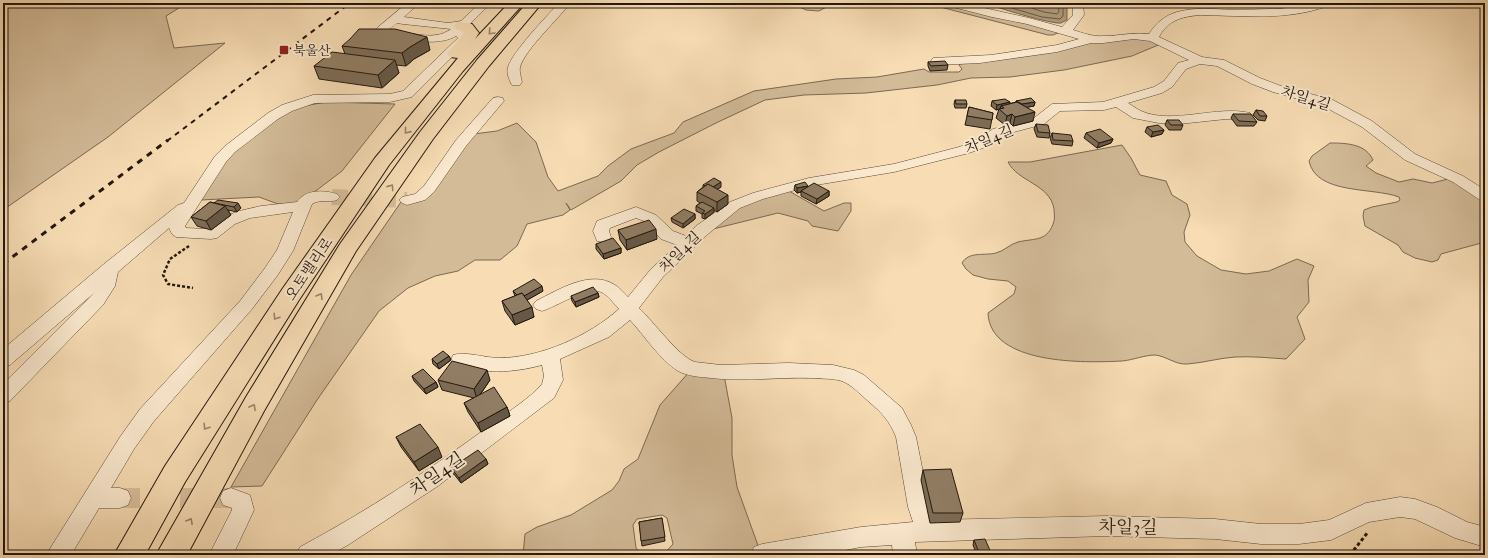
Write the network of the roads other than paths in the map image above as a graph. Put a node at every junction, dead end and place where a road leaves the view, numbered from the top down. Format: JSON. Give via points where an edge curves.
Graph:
{"nodes":[{"id":1,"x":414,"y":3,"type":"edge"},
{"id":2,"x":486,"y":3,"type":"edge"},
{"id":3,"x":517,"y":3,"type":"edge"},
{"id":4,"x":535,"y":3,"type":"edge"},
{"id":5,"x":565,"y":3,"type":"edge"},
{"id":6,"x":949,"y":3,"type":"edge"},
{"id":7,"x":1078,"y":3,"type":"edge"},
{"id":8,"x":1325,"y":3,"type":"edge"},
{"id":9,"x":394,"y":18,"type":"junction"},
{"id":10,"x":459,"y":28,"type":"junction"},
{"id":11,"x":1065,"y":31,"type":"junction"},
{"id":12,"x":1152,"y":38,"type":"junction"},
{"id":13,"x":1090,"y":39,"type":"junction"},
{"id":14,"x":1199,"y":60,"type":"junction"},
{"id":15,"x":937,"y":61,"type":"edge"},
{"id":16,"x":516,"y":82,"type":"dead end"},
{"id":17,"x":498,"y":101,"type":"dead end"},
{"id":18,"x":1118,"y":102,"type":"junction"},
{"id":19,"x":421,"y":113,"type":"junction"},
{"id":20,"x":1245,"y":116,"type":"edge"},
{"id":21,"x":196,"y":196,"type":"junction"},
{"id":22,"x":332,"y":197,"type":"tunnel mouth"},
{"id":23,"x":1485,"y":197,"type":"edge"},
{"id":24,"x":407,"y":200,"type":"tunnel mouth"},
{"id":25,"x":302,"y":207,"type":"junction"},
{"id":26,"x":604,"y":237,"type":"dead end"},
{"id":27,"x":688,"y":243,"type":"junction"},
{"id":28,"x":110,"y":268,"type":"junction"},
{"id":29,"x":542,"y":305,"type":"dead end"},
{"id":30,"x":629,"y":308,"type":"junction"},
{"id":31,"x":550,"y":356,"type":"junction"},
{"id":32,"x":3,"y":360,"type":"edge"},
{"id":33,"x":460,"y":360,"type":"dead end"},
{"id":34,"x":3,"y":396,"type":"edge"},
{"id":35,"x":94,"y":498,"type":"junction"},
{"id":36,"x":120,"y":498,"type":"tunnel mouth"},
{"id":37,"x":231,"y":498,"type":"dead end"},
{"id":38,"x":927,"y":531,"type":"junction"},
{"id":39,"x":902,"y":533,"type":"junction"},
{"id":40,"x":1485,"y":537,"type":"edge"},
{"id":41,"x":58,"y":555,"type":"edge"},
{"id":42,"x":130,"y":555,"type":"edge"},
{"id":43,"x":171,"y":555,"type":"edge"},
{"id":44,"x":221,"y":555,"type":"edge"},
{"id":45,"x":308,"y":555,"type":"edge"},
{"id":46,"x":762,"y":555,"type":"edge"},
{"id":47,"x":905,"y":555,"type":"edge"}],
"edges":[{"from":1,"to":9,"type":"street"},
{"from":2,"to":10,"type":"street"},
{"from":3,"to":19,"type":"highway","name":"오토밸리로","one_way":true},
{"from":43,"to":4,"type":"highway","name":"오토밸리로","one_way":true,"via":[[255,404],[348,249],[426,136],[483,63]]},
{"from":5,"to":16,"type":"street","via":[[514,65]]},
{"from":6,"to":11,"type":"street"},
{"from":7,"to":11,"type":"street","via":[[1079,15]]},
{"from":8,"to":12,"type":"street","via":[[1309,9],[1284,12],[1210,12],[1181,15],[1162,24]]},
{"from":9,"to":10,"type":"street"},
{"from":9,"to":10,"type":"street","via":[[382,28],[383,31],[444,38]]},
{"from":10,"to":19,"type":"highway","via":[[467,27],[472,33],[422,90]]},
{"from":10,"to":21,"type":"street","via":[[464,39],[407,94],[390,98],[324,98],[287,108],[230,149],[220,159]]},
{"from":11,"to":13,"type":"street"},
{"from":12,"to":13,"type":"street","via":[[1134,36]]},
{"from":12,"to":14,"type":"street"},
{"from":13,"to":15,"type":"street","via":[[1072,46],[986,59]]},
{"from":14,"to":18,"type":"street","name":"차일4길","via":[[1182,66],[1168,84],[1158,90]]},
{"from":14,"to":23,"type":"street","name":"차일4길","via":[[1220,64],[1277,90],[1328,103],[1367,124],[1410,157],[1458,179]]},
{"from":17,"to":24,"type":"street","via":[[457,148],[429,189],[420,197]]},
{"from":18,"to":20,"type":"street","via":[[1138,115],[1159,120],[1226,114]]},
{"from":18,"to":27,"type":"street","name":"차일4길","via":[[1099,106],[1057,107],[1039,122],[1004,130],[978,145],[948,155],[894,168],[809,182],[758,196],[720,215]]},
{"from":19,"to":42,"type":"highway","name":"오토밸리로","one_way":true,"via":[[382,162],[291,294],[175,474]]},
{"from":21,"to":25,"type":"street","via":[[177,226],[178,230],[190,234],[211,234],[238,217],[267,210]]},
{"from":21,"to":28,"type":"street"},
{"from":22,"to":25,"type":"street","via":[[310,198]]},
{"from":25,"to":35,"type":"street","via":[[288,245],[271,272],[246,305],[147,416],[127,443]]},
{"from":26,"to":27,"type":"street","via":[[600,231],[603,225],[636,212],[646,214],[667,235]]},
{"from":27,"to":30,"type":"street","name":"차일4길","via":[[657,273]]},
{"from":28,"to":32,"type":"street"},
{"from":28,"to":34,"type":"street","via":[[110,279],[97,301]]},
{"from":29,"to":30,"type":"street","via":[[579,288],[595,284],[609,289]]},
{"from":30,"to":31,"type":"street","name":"차일4길","via":[[620,319],[602,332]]},
{"from":30,"to":38,"type":"street","via":[[684,366],[721,372],[833,372],[847,375],[866,386],[895,414],[901,425],[908,447],[919,507]]},
{"from":31,"to":33,"type":"street","name":"차일4길","via":[[500,365]]},
{"from":31,"to":45,"type":"street","name":"차일4길","via":[[554,381],[547,393],[414,491]]},
{"from":35,"to":36,"type":"street"},
{"from":35,"to":41,"type":"street"},
{"from":37,"to":44,"type":"street","via":[[242,502],[243,510]]},
{"from":38,"to":39,"type":"street","name":"차일3길"},
{"from":38,"to":40,"type":"street","name":"차일3길","via":[[1108,526],[1299,534],[1331,530],[1366,513],[1400,507],[1415,509],[1463,531]]},
{"from":39,"to":46,"type":"street","name":"차일3길","via":[[861,537]]},
{"from":39,"to":47,"type":"street"}]}
